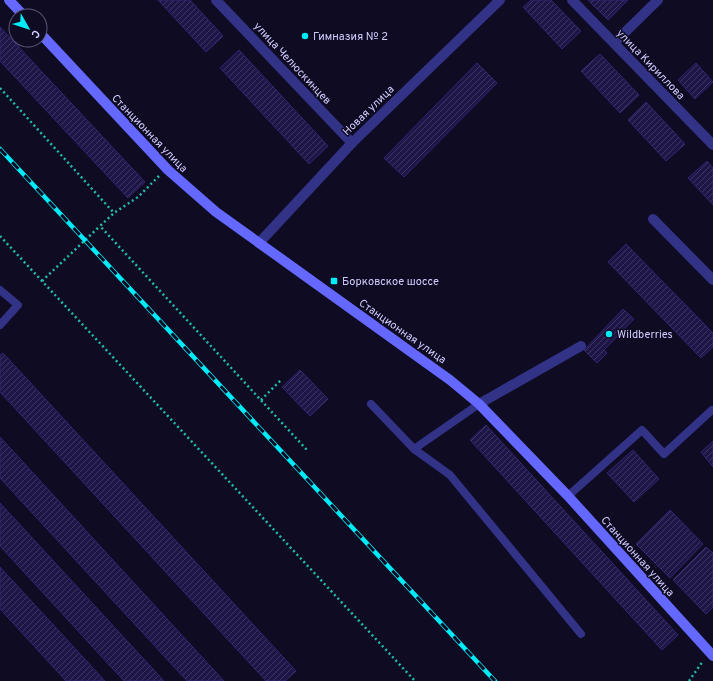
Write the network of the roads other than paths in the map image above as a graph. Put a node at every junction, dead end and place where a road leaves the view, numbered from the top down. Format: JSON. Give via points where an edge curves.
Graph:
{"nodes":[{"id":1,"x":9,"y":0,"type":"edge"},
{"id":2,"x":216,"y":0,"type":"edge"},
{"id":3,"x":500,"y":0,"type":"edge"},
{"id":4,"x":572,"y":0,"type":"edge"},
{"id":5,"x":658,"y":0,"type":"edge"},
{"id":6,"x":16,"y":8,"type":"edge"},
{"id":7,"x":48,"y":42,"type":"edge"},
{"id":8,"x":614,"y":43,"type":"junction"},
{"id":9,"x":352,"y":143,"type":"junction"},
{"id":10,"x":713,"y":144,"type":"edge"},
{"id":11,"x":653,"y":219,"type":"dead end"},
{"id":12,"x":259,"y":243,"type":"junction"},
{"id":13,"x":713,"y":280,"type":"edge"},
{"id":14,"x":0,"y":290,"type":"edge"},
{"id":15,"x":0,"y":325,"type":"edge"},
{"id":16,"x":581,"y":346,"type":"dead end"},
{"id":17,"x":371,"y":404,"type":"dead end"},
{"id":18,"x":479,"y":404,"type":"junction"},
{"id":19,"x":712,"y":410,"type":"dead end"},
{"id":20,"x":414,"y":449,"type":"junction"},
{"id":21,"x":568,"y":496,"type":"junction"},
{"id":22,"x":581,"y":634,"type":"dead end"},
{"id":23,"x":711,"y":654,"type":"edge"}],
"edges":[{"from":1,"to":6,"type":"main road"},
{"from":2,"to":9,"type":"street","name":"улица Челюскинцев"},
{"from":3,"to":9,"type":"street","name":"Новая улица"},
{"from":4,"to":8,"type":"street","name":"улица Кириллова"},
{"from":5,"to":8,"type":"street"},
{"from":7,"to":12,"type":"main road","name":"Станционная улица","via":[[166,169],[216,212]]},
{"from":8,"to":10,"type":"street","name":"улица Кириллова"},
{"from":9,"to":12,"type":"street","name":"Новая улица"},
{"from":11,"to":13,"type":"street"},
{"from":12,"to":18,"type":"main road","name":"Станционная улица","via":[[450,380]]},
{"from":14,"to":15,"type":"lane","via":[[18,305]]},
{"from":16,"to":18,"type":"street"},
{"from":17,"to":20,"type":"lane"},
{"from":18,"to":20,"type":"lane"},
{"from":18,"to":21,"type":"main road","name":"Станционная улица"},
{"from":19,"to":21,"type":"lane","via":[[664,454],[642,430]]},
{"from":20,"to":22,"type":"lane","via":[[450,476]]},
{"from":21,"to":23,"type":"main road","name":"Станционная улица"}]}
